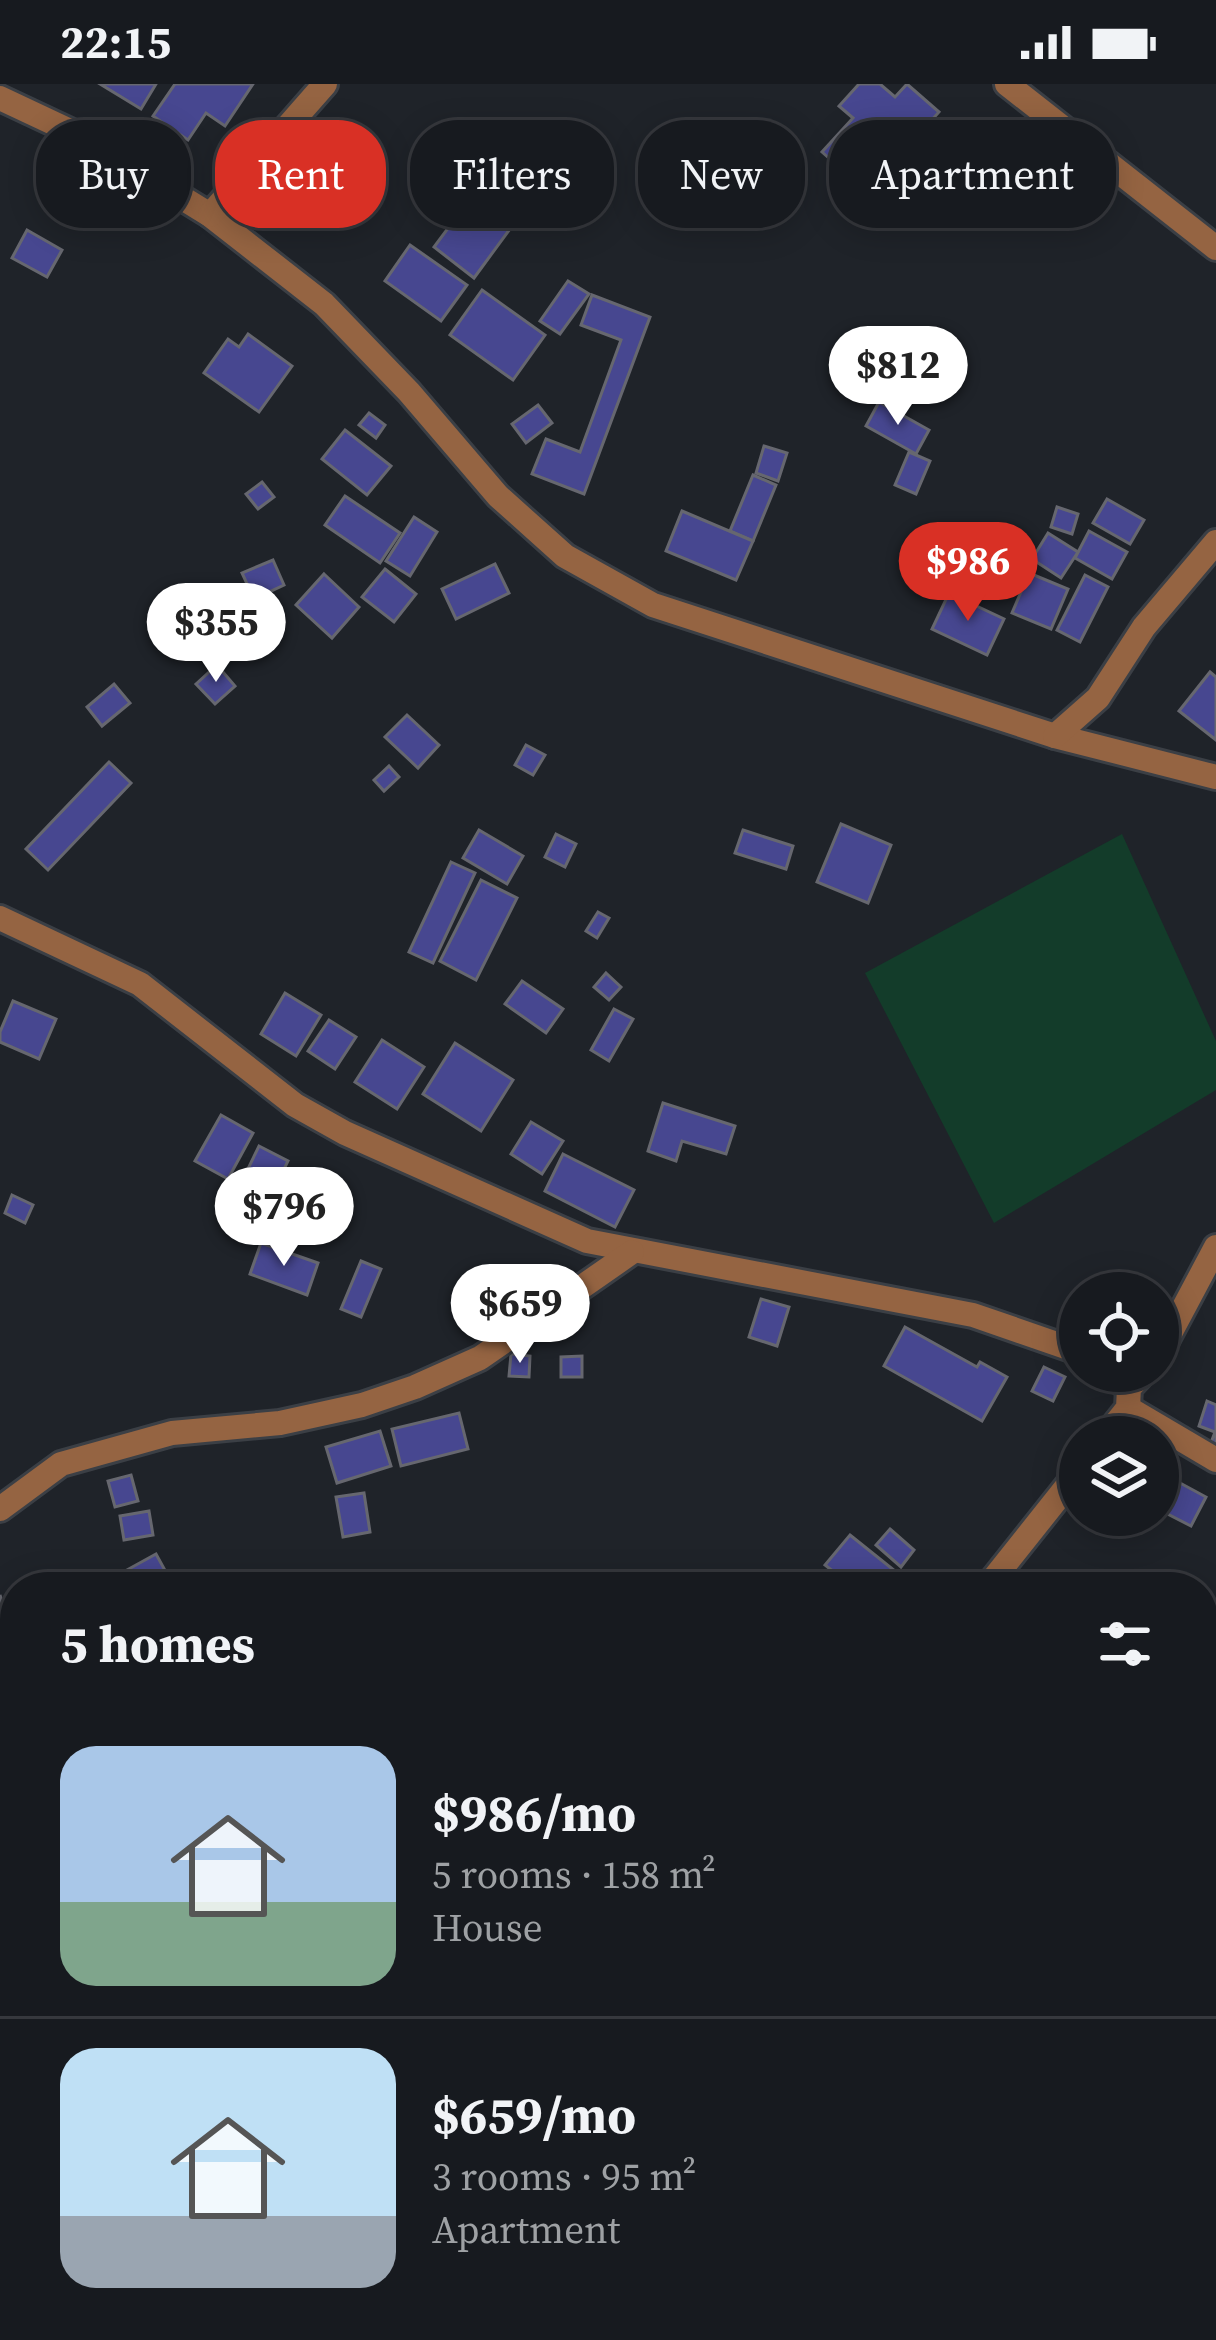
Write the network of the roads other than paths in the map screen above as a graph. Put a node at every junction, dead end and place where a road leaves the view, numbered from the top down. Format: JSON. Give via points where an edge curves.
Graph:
{"nodes":[{"id":1,"x":326,"y":84,"type":"edge"},
{"id":2,"x":1007,"y":84,"type":"edge"},
{"id":3,"x":0,"y":98,"type":"edge"},
{"id":4,"x":210,"y":215,"type":"junction"},
{"id":5,"x":1216,"y":248,"type":"edge"},
{"id":6,"x":1216,"y":542,"type":"edge"},
{"id":7,"x":1055,"y":736,"type":"junction"},
{"id":8,"x":1216,"y":776,"type":"edge"},
{"id":9,"x":0,"y":918,"type":"edge"},
{"id":10,"x":1216,"y":1247,"type":"edge"},
{"id":11,"x":632,"y":1252,"type":"junction"},
{"id":12,"x":1179,"y":1317,"type":"edge"},
{"id":13,"x":1059,"y":1345,"type":"edge"},
{"id":14,"x":1137,"y":1392,"type":"edge"},
{"id":15,"x":1216,"y":1460,"type":"edge"},
{"id":16,"x":1059,"y":1496,"type":"edge"},
{"id":17,"x":0,"y":1509,"type":"edge"},
{"id":18,"x":999,"y":1572,"type":"edge"}],
"edges":[{"from":1,"to":4,"type":"street"},
{"from":2,"to":5,"type":"street"},
{"from":3,"to":4,"type":"street","via":[[85,138]]},
{"from":4,"to":7,"type":"street","via":[[324,304],[498,496],[565,556],[653,605]]},
{"from":6,"to":7,"type":"street","via":[[1144,627],[1098,698]]},
{"from":7,"to":8,"type":"street"},
{"from":9,"to":11,"type":"street","via":[[140,984],[295,1105],[345,1133],[587,1241]]},
{"from":10,"to":12,"type":"street"},
{"from":11,"to":13,"type":"street","via":[[903,1299]]},
{"from":11,"to":17,"type":"street","via":[[480,1358],[416,1387],[280,1423],[172,1433],[61,1464]]},
{"from":14,"to":15,"type":"street"},
{"from":16,"to":18,"type":"street"}]}
